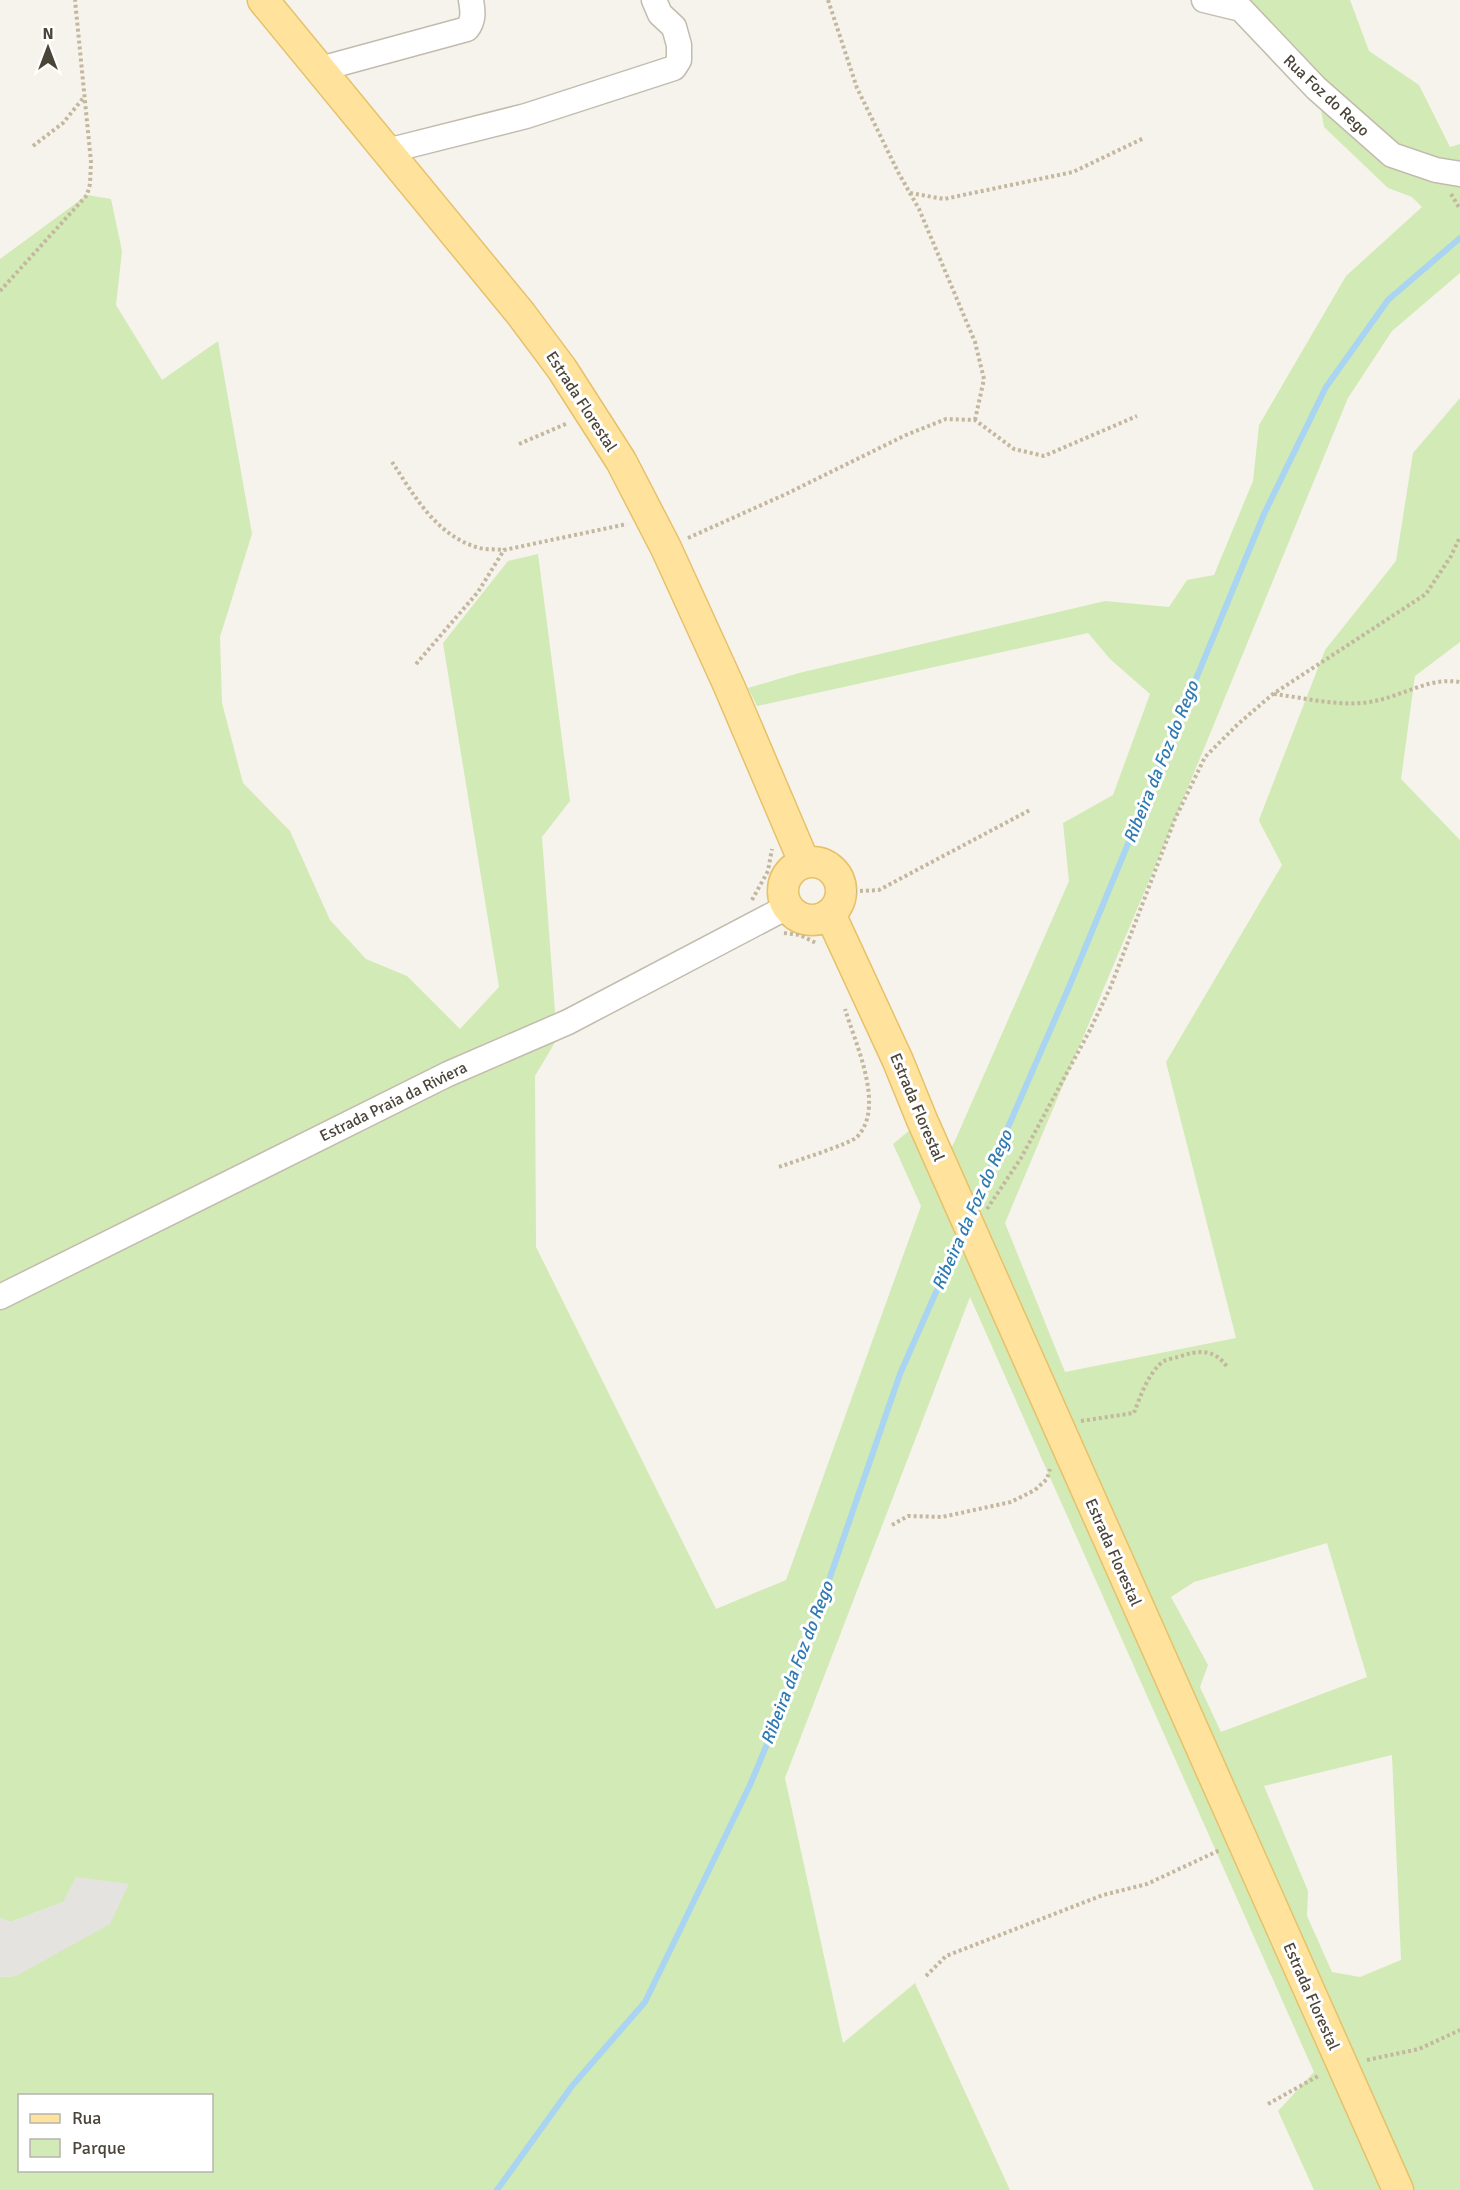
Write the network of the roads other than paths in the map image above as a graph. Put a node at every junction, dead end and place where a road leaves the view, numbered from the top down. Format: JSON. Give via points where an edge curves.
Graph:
{"nodes":[{"id":1,"x":263,"y":0,"type":"edge"},
{"id":2,"x":471,"y":0,"type":"edge"},
{"id":3,"x":654,"y":0,"type":"edge"},
{"id":4,"x":1204,"y":0,"type":"edge"},
{"id":5,"x":1240,"y":4,"type":"edge"},
{"id":6,"x":320,"y":69,"type":"junction"},
{"id":7,"x":387,"y":151,"type":"junction"},
{"id":8,"x":1460,"y":174,"type":"edge"},
{"id":9,"x":804,"y":862,"type":"junction"},
{"id":10,"x":836,"y":903,"type":"junction"},
{"id":11,"x":787,"y":907,"type":"junction"},
{"id":12,"x":0,"y":1298,"type":"edge"},
{"id":13,"x":1398,"y":2190,"type":"edge"}],
"edges":[{"from":1,"to":6,"type":"main road","name":"Estrada Florestal"},
{"from":2,"to":6,"type":"street","via":[[472,23],[467,29]]},
{"from":3,"to":7,"type":"street","via":[[660,14],[674,27],[680,60],[674,68],[526,116]]},
{"from":4,"to":5,"type":"street","name":"Rua Foz do Rego"},
{"from":5,"to":8,"type":"street","name":"Rua Foz do Rego","via":[[1316,88],[1392,155]]},
{"from":6,"to":7,"type":"main road","name":"Estrada Florestal"},
{"from":7,"to":9,"type":"main road","name":"Estrada Florestal","via":[[521,314],[621,461],[666,548]]},
{"from":9,"to":10,"type":"main road","via":[[823,863],[837,874]]},
{"from":9,"to":11,"type":"main road","via":[[792,868],[784,880],[782,894]]},
{"from":10,"to":11,"type":"main road","via":[[819,919],[796,915]]},
{"from":10,"to":13,"type":"main road","name":"Estrada Florestal","via":[[950,1182]]},
{"from":11,"to":12,"type":"street","name":"Estrada Praia da Riviera","via":[[567,1023],[448,1074]]}]}
